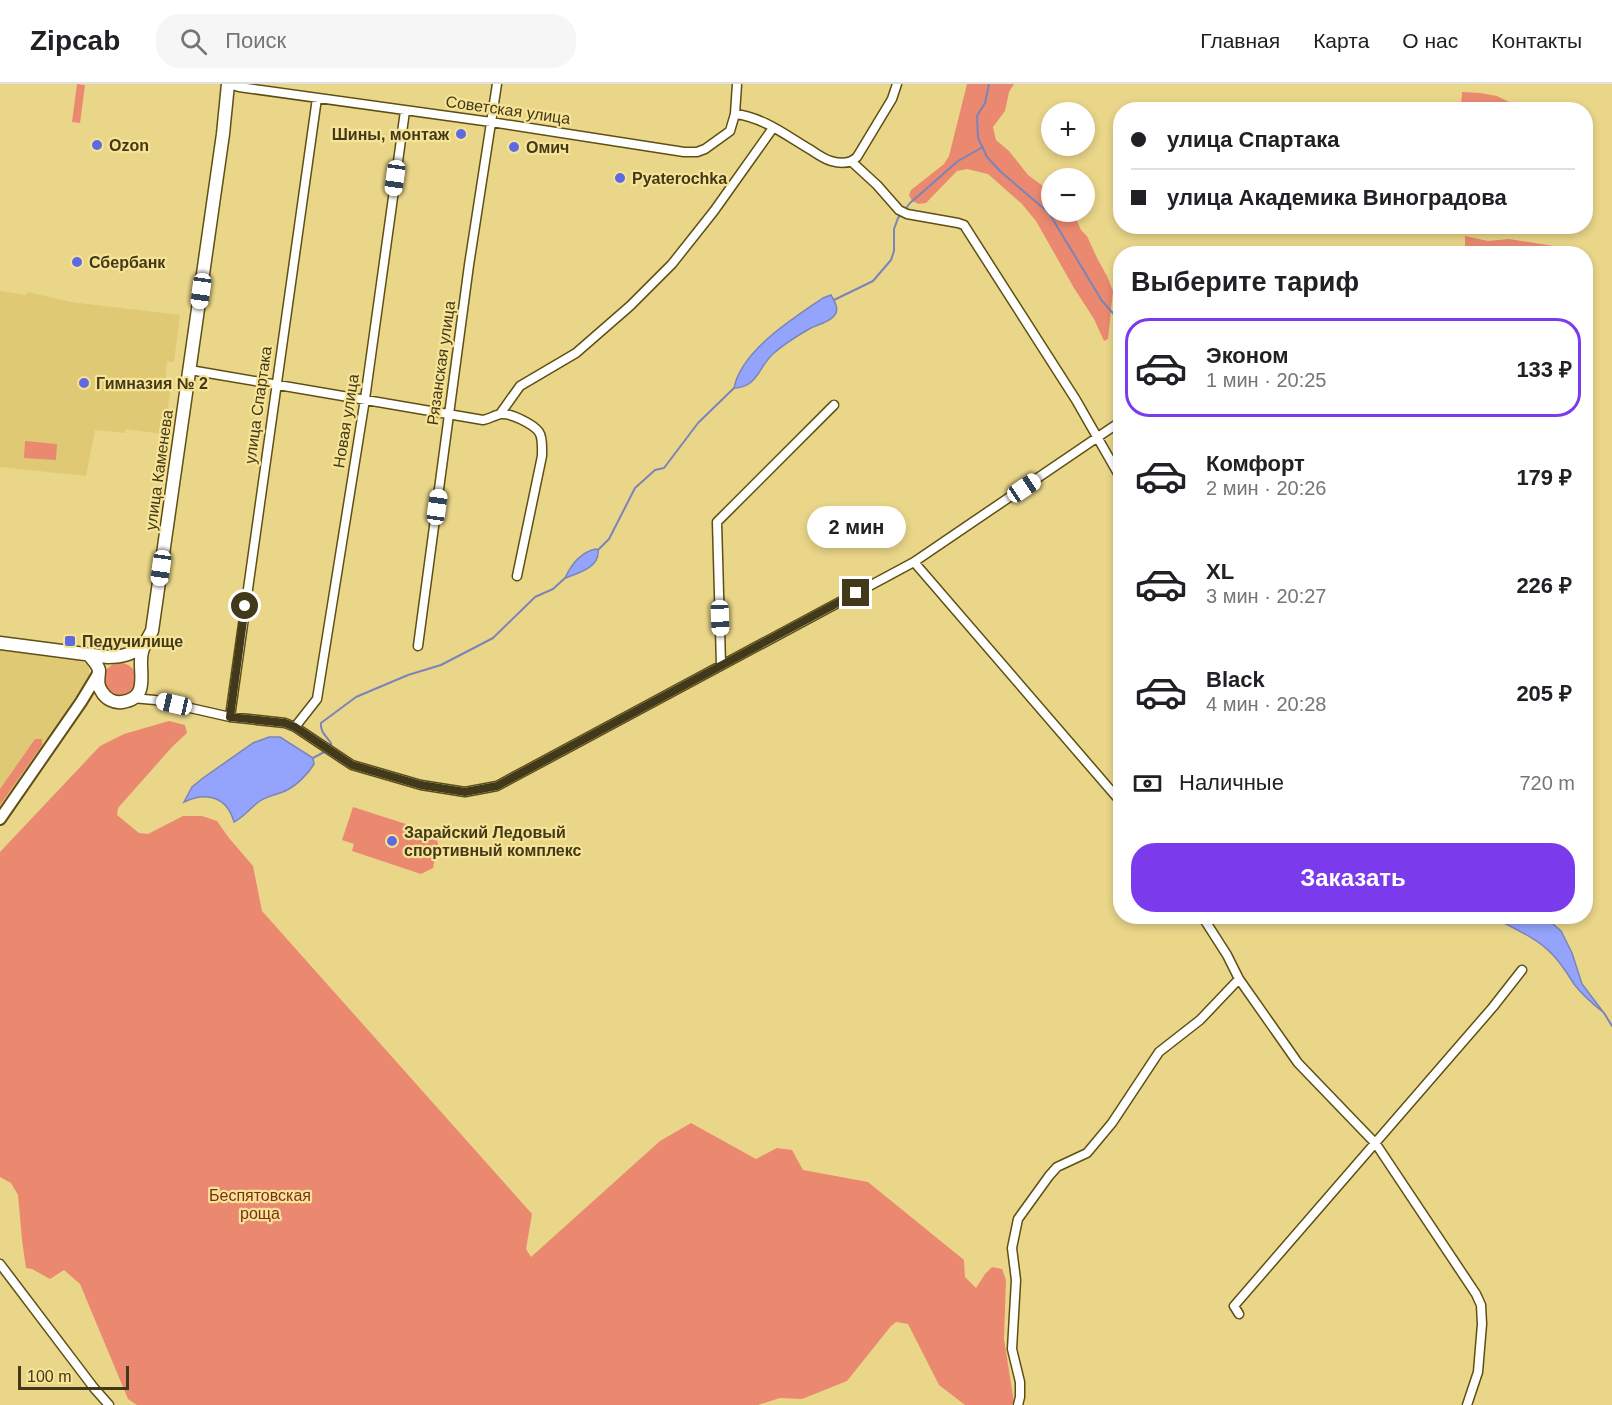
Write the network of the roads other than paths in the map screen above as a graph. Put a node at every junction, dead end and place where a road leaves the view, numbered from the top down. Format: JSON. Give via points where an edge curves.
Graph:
{"nodes":[{"id":1,"x":228,"y":84,"type":"edge"},
{"id":2,"x":497,"y":84,"type":"edge"},
{"id":3,"x":737,"y":84,"type":"edge"},
{"id":4,"x":897,"y":84,"type":"edge"},
{"id":5,"x":317,"y":98,"type":"junction"},
{"id":6,"x":405,"y":111,"type":"junction"},
{"id":7,"x":735,"y":114,"type":"junction"},
{"id":8,"x":491,"y":122,"type":"junction"},
{"id":9,"x":773,"y":128,"type":"junction"},
{"id":10,"x":852,"y":162,"type":"junction"},
{"id":11,"x":190,"y":370,"type":"junction"},
{"id":12,"x":276,"y":384,"type":"junction"},
{"id":13,"x":365,"y":399,"type":"junction"},
{"id":14,"x":834,"y":405,"type":"dead end"},
{"id":15,"x":449,"y":414,"type":"junction"},
{"id":16,"x":500,"y":414,"type":"junction"},
{"id":17,"x":1113,"y":427,"type":"edge"},
{"id":18,"x":1097,"y":439,"type":"junction"},
{"id":19,"x":1113,"y":465,"type":"edge"},
{"id":20,"x":914,"y":562,"type":"junction"},
{"id":21,"x":517,"y":576,"type":"dead end"},
{"id":22,"x":0,"y":643,"type":"edge"},
{"id":23,"x":144,"y":645,"type":"junction"},
{"id":24,"x":418,"y":646,"type":"dead end"},
{"id":25,"x":89,"y":655,"type":"junction"},
{"id":26,"x":115,"y":657,"type":"junction"},
{"id":27,"x":721,"y":665,"type":"junction"},
{"id":28,"x":98,"y":673,"type":"junction"},
{"id":29,"x":141,"y":676,"type":"junction"},
{"id":30,"x":105,"y":697,"type":"junction"},
{"id":31,"x":132,"y":698,"type":"junction"},
{"id":32,"x":155,"y":700,"type":"junction"},
{"id":33,"x":81,"y":702,"type":"junction"},
{"id":34,"x":230,"y":717,"type":"junction"},
{"id":35,"x":295,"y":727,"type":"junction"},
{"id":36,"x":1113,"y":793,"type":"edge"},
{"id":37,"x":0,"y":819,"type":"edge"},
{"id":38,"x":1207,"y":924,"type":"edge"},
{"id":39,"x":1522,"y":970,"type":"dead end"},
{"id":40,"x":1239,"y":979,"type":"junction"},
{"id":41,"x":1376,"y":1144,"type":"junction"},
{"id":42,"x":0,"y":1264,"type":"edge"},
{"id":43,"x":1239,"y":1314,"type":"dead end"},
{"id":44,"x":110,"y":1405,"type":"edge"},
{"id":45,"x":1017,"y":1405,"type":"edge"},
{"id":46,"x":1467,"y":1405,"type":"edge"}],
"edges":[{"from":1,"to":5,"type":"street","name":"Советская улица"},
{"from":1,"to":11,"type":"main road","name":"улица Каменева"},
{"from":2,"to":8,"type":"street","name":"Рязанская улица"},
{"from":3,"to":7,"type":"street","name":"Советская улица"},
{"from":4,"to":10,"type":"street"},
{"from":5,"to":6,"type":"street","name":"Советская улица"},
{"from":5,"to":12,"type":"street","name":"улица Спартака"},
{"from":6,"to":8,"type":"street","name":"Советская улица"},
{"from":6,"to":13,"type":"street","name":"Новая улица"},
{"from":7,"to":8,"type":"street","name":"Советская улица","via":[[730,131],[698,152]]},
{"from":7,"to":9,"type":"street"},
{"from":8,"to":15,"type":"street","name":"Рязанская улица"},
{"from":9,"to":10,"type":"street","via":[[829,160]]},
{"from":9,"to":16,"type":"street","via":[[672,264],[576,353],[520,386]]},
{"from":10,"to":18,"type":"street","via":[[899,210],[964,225]]},
{"from":11,"to":12,"type":"street"},
{"from":11,"to":23,"type":"main road","name":"улица Каменева","via":[[152,631]]},
{"from":12,"to":13,"type":"street"},
{"from":12,"to":34,"type":"street","name":"улица Спартака"},
{"from":13,"to":15,"type":"street"},
{"from":13,"to":35,"type":"street","name":"Новая улица","via":[[318,699]]},
{"from":14,"to":27,"type":"street","via":[[717,522]]},
{"from":15,"to":16,"type":"street","via":[[483,420]]},
{"from":15,"to":24,"type":"street","name":"Рязанская улица"},
{"from":16,"to":21,"type":"street","via":[[525,421],[539,432],[542,444]]},
{"from":17,"to":18,"type":"street"},
{"from":18,"to":19,"type":"street"},
{"from":18,"to":20,"type":"street"},
{"from":20,"to":27,"type":"street"},
{"from":20,"to":36,"type":"street"},
{"from":22,"to":25,"type":"main road"},
{"from":23,"to":26,"type":"main road","via":[[134,653]]},
{"from":23,"to":29,"type":"main road","name":"улица Каменева"},
{"from":25,"to":26,"type":"main road"},
{"from":25,"to":28,"type":"main road"},
{"from":26,"to":28,"type":"street","via":[[104,663]]},
{"from":26,"to":29,"type":"street","via":[[134,662]]},
{"from":27,"to":35,"type":"street","via":[[497,786],[465,792],[421,785],[352,765]]},
{"from":28,"to":30,"type":"main road","via":[[98,686]]},
{"from":28,"to":33,"type":"street"},
{"from":29,"to":31,"type":"main road","via":[[139,691]]},
{"from":29,"to":32,"type":"street"},
{"from":30,"to":31,"type":"main road","via":[[117,702]]},
{"from":30,"to":33,"type":"street","via":[[92,696]]},
{"from":31,"to":32,"type":"street"},
{"from":32,"to":34,"type":"street"},
{"from":33,"to":37,"type":"street"},
{"from":34,"to":35,"type":"street"},
{"from":38,"to":40,"type":"street"},
{"from":39,"to":41,"type":"street"},
{"from":40,"to":41,"type":"street","via":[[1298,1063]]},
{"from":40,"to":45,"type":"street","via":[[1200,1020],[1159,1052],[1087,1153],[1057,1167],[1018,1219],[1012,1248],[1016,1280],[1012,1348],[1020,1382]]},
{"from":41,"to":43,"type":"street","via":[[1234,1306]]},
{"from":41,"to":46,"type":"street","via":[[1481,1305],[1478,1372]]},
{"from":42,"to":44,"type":"street"}]}
